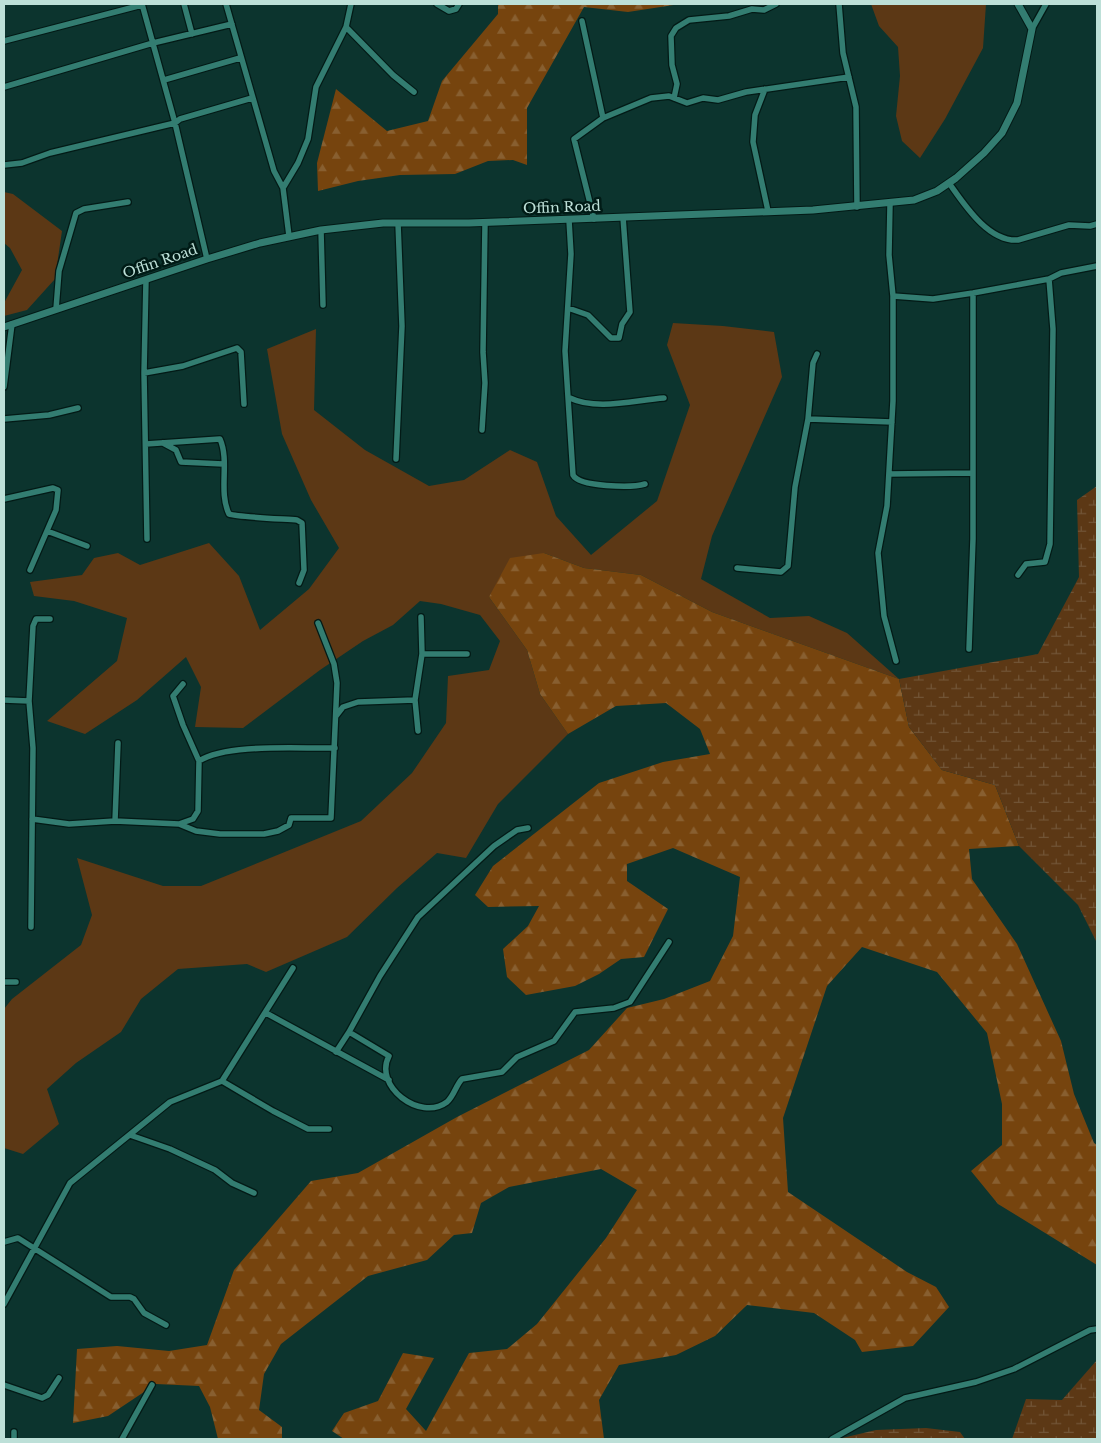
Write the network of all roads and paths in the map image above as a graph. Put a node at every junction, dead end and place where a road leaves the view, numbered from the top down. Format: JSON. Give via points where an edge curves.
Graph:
{"nodes":[{"id":1,"x":184,"y":4,"type":"edge"},
{"id":2,"x":226,"y":4,"type":"edge"},
{"id":3,"x":351,"y":4,"type":"edge"},
{"id":4,"x":437,"y":4,"type":"edge"},
{"id":5,"x":459,"y":4,"type":"edge"},
{"id":6,"x":776,"y":4,"type":"edge"},
{"id":7,"x":840,"y":4,"type":"edge"},
{"id":8,"x":1018,"y":4,"type":"edge"},
{"id":9,"x":1046,"y":4,"type":"edge"},
{"id":10,"x":142,"y":5,"type":"edge"},
{"id":11,"x":582,"y":21,"type":"dead end"},
{"id":12,"x":232,"y":24,"type":"junction"},
{"id":13,"x":346,"y":27,"type":"junction"},
{"id":14,"x":1032,"y":29,"type":"junction"},
{"id":15,"x":192,"y":34,"type":"junction"},
{"id":16,"x":4,"y":41,"type":"edge"},
{"id":17,"x":153,"y":43,"type":"junction"},
{"id":18,"x":240,"y":58,"type":"junction"},
{"id":19,"x":850,"y":77,"type":"junction"},
{"id":20,"x":164,"y":80,"type":"junction"},
{"id":21,"x":4,"y":87,"type":"edge"},
{"id":22,"x":765,"y":89,"type":"junction"},
{"id":23,"x":414,"y":92,"type":"dead end"},
{"id":24,"x":252,"y":98,"type":"junction"},
{"id":25,"x":674,"y":98,"type":"junction"},
{"id":26,"x":603,"y":118,"type":"junction"},
{"id":27,"x":175,"y":123,"type":"junction"},
{"id":28,"x":4,"y":165,"type":"edge"},
{"id":29,"x":949,"y":183,"type":"junction"},
{"id":30,"x":283,"y":188,"type":"junction"},
{"id":31,"x":128,"y":202,"type":"dead end"},
{"id":32,"x":890,"y":204,"type":"junction"},
{"id":33,"x":857,"y":207,"type":"junction"},
{"id":34,"x":768,"y":211,"type":"junction"},
{"id":35,"x":623,"y":217,"type":"junction"},
{"id":36,"x":594,"y":218,"type":"junction"},
{"id":37,"x":569,"y":220,"type":"junction"},
{"id":38,"x":398,"y":223,"type":"junction"},
{"id":39,"x":485,"y":223,"type":"junction"},
{"id":40,"x":1097,"y":224,"type":"edge"},
{"id":41,"x":321,"y":230,"type":"junction"},
{"id":42,"x":289,"y":236,"type":"junction"},
{"id":43,"x":207,"y":259,"type":"junction"},
{"id":44,"x":1097,"y":266,"type":"edge"},
{"id":45,"x":1049,"y":279,"type":"junction"},
{"id":46,"x":146,"y":280,"type":"junction"},
{"id":47,"x":973,"y":293,"type":"junction"},
{"id":48,"x":893,"y":296,"type":"junction"},
{"id":49,"x":323,"y":305,"type":"dead end"},
{"id":50,"x":568,"y":308,"type":"junction"},
{"id":51,"x":56,"y":309,"type":"junction"},
{"id":52,"x":12,"y":324,"type":"junction"},
{"id":53,"x":4,"y":326,"type":"edge"},
{"id":54,"x":817,"y":354,"type":"dead end"},
{"id":55,"x":144,"y":373,"type":"junction"},
{"id":56,"x":4,"y":387,"type":"edge"},
{"id":57,"x":570,"y":398,"type":"junction"},
{"id":58,"x":664,"y":398,"type":"dead end"},
{"id":59,"x":244,"y":404,"type":"dead end"},
{"id":60,"x":78,"y":408,"type":"dead end"},
{"id":61,"x":4,"y":419,"type":"edge"},
{"id":62,"x":808,"y":419,"type":"junction"},
{"id":63,"x":892,"y":422,"type":"junction"},
{"id":64,"x":482,"y":430,"type":"dead end"},
{"id":65,"x":163,"y":443,"type":"junction"},
{"id":66,"x":146,"y":444,"type":"junction"},
{"id":67,"x":396,"y":459,"type":"dead end"},
{"id":68,"x":224,"y":464,"type":"junction"},
{"id":69,"x":972,"y":473,"type":"junction"},
{"id":70,"x":889,"y":474,"type":"junction"},
{"id":71,"x":645,"y":484,"type":"dead end"},
{"id":72,"x":4,"y":499,"type":"edge"},
{"id":73,"x":47,"y":531,"type":"junction"},
{"id":74,"x":147,"y":539,"type":"dead end"},
{"id":75,"x":86,"y":546,"type":"dead end"},
{"id":76,"x":737,"y":568,"type":"dead end"},
{"id":77,"x":30,"y":570,"type":"dead end"},
{"id":78,"x":1018,"y":575,"type":"dead end"},
{"id":79,"x":299,"y":583,"type":"dead end"},
{"id":80,"x":421,"y":618,"type":"dead end"},
{"id":81,"x":50,"y":619,"type":"dead end"},
{"id":82,"x":318,"y":623,"type":"dead end"},
{"id":83,"x":969,"y":649,"type":"dead end"},
{"id":84,"x":422,"y":654,"type":"junction"},
{"id":85,"x":467,"y":654,"type":"dead end"},
{"id":86,"x":896,"y":661,"type":"dead end"},
{"id":87,"x":183,"y":684,"type":"dead end"},
{"id":88,"x":4,"y":700,"type":"edge"},
{"id":89,"x":415,"y":700,"type":"junction"},
{"id":90,"x":30,"y":701,"type":"junction"},
{"id":91,"x":336,"y":716,"type":"junction"},
{"id":92,"x":418,"y":731,"type":"dead end"},
{"id":93,"x":118,"y":743,"type":"dead end"},
{"id":94,"x":335,"y":748,"type":"junction"},
{"id":95,"x":199,"y":760,"type":"junction"},
{"id":96,"x":32,"y":819,"type":"junction"},
{"id":97,"x":115,"y":821,"type":"junction"},
{"id":98,"x":179,"y":824,"type":"junction"},
{"id":99,"x":528,"y":828,"type":"dead end"},
{"id":100,"x":31,"y":927,"type":"dead end"},
{"id":101,"x":669,"y":942,"type":"dead end"},
{"id":102,"x":293,"y":968,"type":"dead end"},
{"id":103,"x":4,"y":982,"type":"edge"},
{"id":104,"x":16,"y":982,"type":"dead end"},
{"id":105,"x":266,"y":1013,"type":"junction"},
{"id":106,"x":349,"y":1032,"type":"junction"},
{"id":107,"x":336,"y":1052,"type":"junction"},
{"id":108,"x":222,"y":1080,"type":"junction"},
{"id":109,"x":390,"y":1080,"type":"junction"},
{"id":110,"x":329,"y":1129,"type":"dead end"},
{"id":111,"x":130,"y":1135,"type":"junction"},
{"id":112,"x":254,"y":1193,"type":"dead end"},
{"id":113,"x":4,"y":1242,"type":"edge"},
{"id":114,"x":33,"y":1250,"type":"junction"},
{"id":115,"x":4,"y":1304,"type":"edge"},
{"id":116,"x":166,"y":1325,"type":"dead end"},
{"id":117,"x":1097,"y":1329,"type":"edge"},
{"id":118,"x":59,"y":1378,"type":"dead end"},
{"id":119,"x":4,"y":1385,"type":"edge"},
{"id":120,"x":152,"y":1385,"type":"dead end"},
{"id":121,"x":14,"y":1432,"type":"dead end"},
{"id":122,"x":14,"y":1439,"type":"edge"},
{"id":123,"x":122,"y":1439,"type":"edge"},
{"id":124,"x":832,"y":1439,"type":"edge"}],
"edges":[{"from":1,"to":15,"type":"street"},
{"from":2,"to":12,"type":"street"},
{"from":3,"to":13,"type":"street"},
{"from":4,"to":5,"type":"street","via":[[449,11]]},
{"from":6,"to":25,"type":"street","via":[[764,10],[752,9],[729,16],[688,20],[676,28],[670,36],[677,84]]},
{"from":7,"to":19,"type":"street","via":[[841,39]]},
{"from":8,"to":14,"type":"street"},
{"from":9,"to":14,"type":"street"},
{"from":10,"to":16,"type":"street"},
{"from":10,"to":17,"type":"street"},
{"from":11,"to":26,"type":"street"},
{"from":12,"to":15,"type":"street"},
{"from":12,"to":18,"type":"street"},
{"from":13,"to":23,"type":"street"},
{"from":13,"to":30,"type":"street","via":[[316,87],[308,139]]},
{"from":14,"to":29,"type":"street","name":"Offin Road","via":[[1014,114],[989,148]]},
{"from":15,"to":17,"type":"street"},
{"from":17,"to":20,"type":"street"},
{"from":17,"to":21,"type":"street"},
{"from":18,"to":20,"type":"street"},
{"from":18,"to":24,"type":"street"},
{"from":19,"to":22,"type":"street"},
{"from":19,"to":33,"type":"street","via":[[858,123]]},
{"from":20,"to":27,"type":"street"},
{"from":22,"to":25,"type":"street","via":[[718,100],[703,98],[686,103]]},
{"from":22,"to":34,"type":"street","via":[[755,115],[753,142]]},
{"from":24,"to":27,"type":"street"},
{"from":24,"to":30,"type":"street","via":[[274,171]]},
{"from":25,"to":26,"type":"street","via":[[651,98]]},
{"from":26,"to":36,"type":"street","via":[[574,139]]},
{"from":27,"to":28,"type":"street"},
{"from":27,"to":43,"type":"street"},
{"from":29,"to":32,"type":"street","name":"Offin Road","via":[[924,198]]},
{"from":29,"to":40,"type":"street","via":[[980,224],[1009,240],[1069,225]]},
{"from":30,"to":42,"type":"street"},
{"from":31,"to":51,"type":"street","via":[[76,213],[59,271]]},
{"from":32,"to":33,"type":"street","name":"Offin Road"},
{"from":32,"to":48,"type":"street","via":[[889,255]]},
{"from":33,"to":34,"type":"street","name":"Offin Road"},
{"from":34,"to":35,"type":"street","name":"Offin Road"},
{"from":35,"to":36,"type":"street","name":"Offin Road"},
{"from":35,"to":50,"type":"street","via":[[630,312],[622,324],[620,338],[611,338],[588,315]]},
{"from":36,"to":37,"type":"street","name":"Offin Road"},
{"from":37,"to":39,"type":"street","name":"Offin Road"},
{"from":37,"to":50,"type":"street"},
{"from":38,"to":39,"type":"street","name":"Offin Road"},
{"from":38,"to":41,"type":"street","name":"Offin Road"},
{"from":38,"to":67,"type":"street","via":[[402,326]]},
{"from":39,"to":64,"type":"street","via":[[483,352],[486,383]]},
{"from":41,"to":42,"type":"street","name":"Offin Road"},
{"from":41,"to":49,"type":"street"},
{"from":42,"to":43,"type":"street","name":"Offin Road"},
{"from":43,"to":46,"type":"street","name":"Offin Road"},
{"from":44,"to":45,"type":"street","via":[[1061,273]]},
{"from":45,"to":47,"type":"street"},
{"from":45,"to":78,"type":"street","via":[[1053,329],[1050,544],[1045,562],[1026,564]]},
{"from":46,"to":51,"type":"street","name":"Offin Road"},
{"from":46,"to":55,"type":"street"},
{"from":47,"to":48,"type":"street","via":[[933,299]]},
{"from":47,"to":69,"type":"street"},
{"from":48,"to":63,"type":"street"},
{"from":50,"to":57,"type":"street","via":[[565,351]]},
{"from":51,"to":52,"type":"street","name":"Offin Road"},
{"from":52,"to":53,"type":"street","name":"Offin Road"},
{"from":52,"to":56,"type":"street"},
{"from":54,"to":62,"type":"street","via":[[813,363]]},
{"from":55,"to":59,"type":"street","via":[[183,366],[237,348],[241,352]]},
{"from":55,"to":66,"type":"street"},
{"from":57,"to":58,"type":"street","via":[[603,403]]},
{"from":57,"to":71,"type":"street","via":[[575,478],[619,488]]},
{"from":60,"to":61,"type":"street","via":[[49,415]]},
{"from":62,"to":63,"type":"street"},
{"from":62,"to":76,"type":"street","via":[[795,487],[788,566],[781,572]]},
{"from":63,"to":70,"type":"street"},
{"from":65,"to":66,"type":"street"},
{"from":65,"to":68,"type":"street","via":[[176,450],[181,462]]},
{"from":65,"to":68,"type":"street","via":[[220,439]]},
{"from":66,"to":74,"type":"street"},
{"from":68,"to":79,"type":"street","via":[[229,514],[302,523],[304,570]]},
{"from":69,"to":70,"type":"street"},
{"from":69,"to":83,"type":"street"},
{"from":70,"to":86,"type":"street","via":[[878,568],[884,616]]},
{"from":72,"to":73,"type":"street","via":[[56,488],[59,493],[56,510]]},
{"from":73,"to":75,"type":"street"},
{"from":73,"to":77,"type":"street"},
{"from":80,"to":84,"type":"street"},
{"from":81,"to":90,"type":"street","via":[[36,619],[34,622]]},
{"from":82,"to":91,"type":"street","via":[[334,664]]},
{"from":84,"to":85,"type":"street"},
{"from":84,"to":89,"type":"street"},
{"from":87,"to":95,"type":"street","via":[[173,696]]},
{"from":88,"to":90,"type":"street"},
{"from":89,"to":91,"type":"street","via":[[358,702],[343,707]]},
{"from":89,"to":92,"type":"street"},
{"from":90,"to":96,"type":"street"},
{"from":91,"to":94,"type":"street"},
{"from":93,"to":97,"type":"street"},
{"from":94,"to":95,"type":"street","via":[[234,750],[210,754]]},
{"from":94,"to":98,"type":"street","via":[[332,813],[328,819],[291,818],[289,825],[278,831],[242,835],[196,831]]},
{"from":95,"to":98,"type":"street","via":[[198,811],[193,818]]},
{"from":96,"to":97,"type":"street","via":[[69,824]]},
{"from":96,"to":100,"type":"street"},
{"from":97,"to":98,"type":"street"},
{"from":99,"to":106,"type":"street","via":[[518,830],[494,846],[418,917]]},
{"from":101,"to":109,"type":"street","via":[[630,1002],[614,1008],[575,1012],[558,1039],[517,1058],[502,1072],[462,1079],[448,1101],[422,1108],[393,1092]]},
{"from":102,"to":105,"type":"street"},
{"from":103,"to":104,"type":"street"},
{"from":105,"to":107,"type":"street"},
{"from":105,"to":108,"type":"street"},
{"from":106,"to":107,"type":"street"},
{"from":106,"to":109,"type":"street","via":[[389,1056],[385,1070]]},
{"from":107,"to":109,"type":"street"},
{"from":108,"to":110,"type":"street","via":[[308,1129]]},
{"from":108,"to":111,"type":"street","via":[[170,1102]]},
{"from":111,"to":112,"type":"street","via":[[215,1170],[232,1184]]},
{"from":111,"to":114,"type":"street","via":[[70,1183]]},
{"from":113,"to":114,"type":"street","via":[[18,1238]]},
{"from":114,"to":115,"type":"street"},
{"from":114,"to":116,"type":"street","via":[[96,1285],[111,1297],[130,1296],[144,1313]]},
{"from":117,"to":124,"type":"street","via":[[1014,1369],[976,1382],[905,1398]]},
{"from":118,"to":119,"type":"street","via":[[48,1395],[42,1398]]},
{"from":120,"to":123,"type":"street"},
{"from":121,"to":122,"type":"street"}]}
